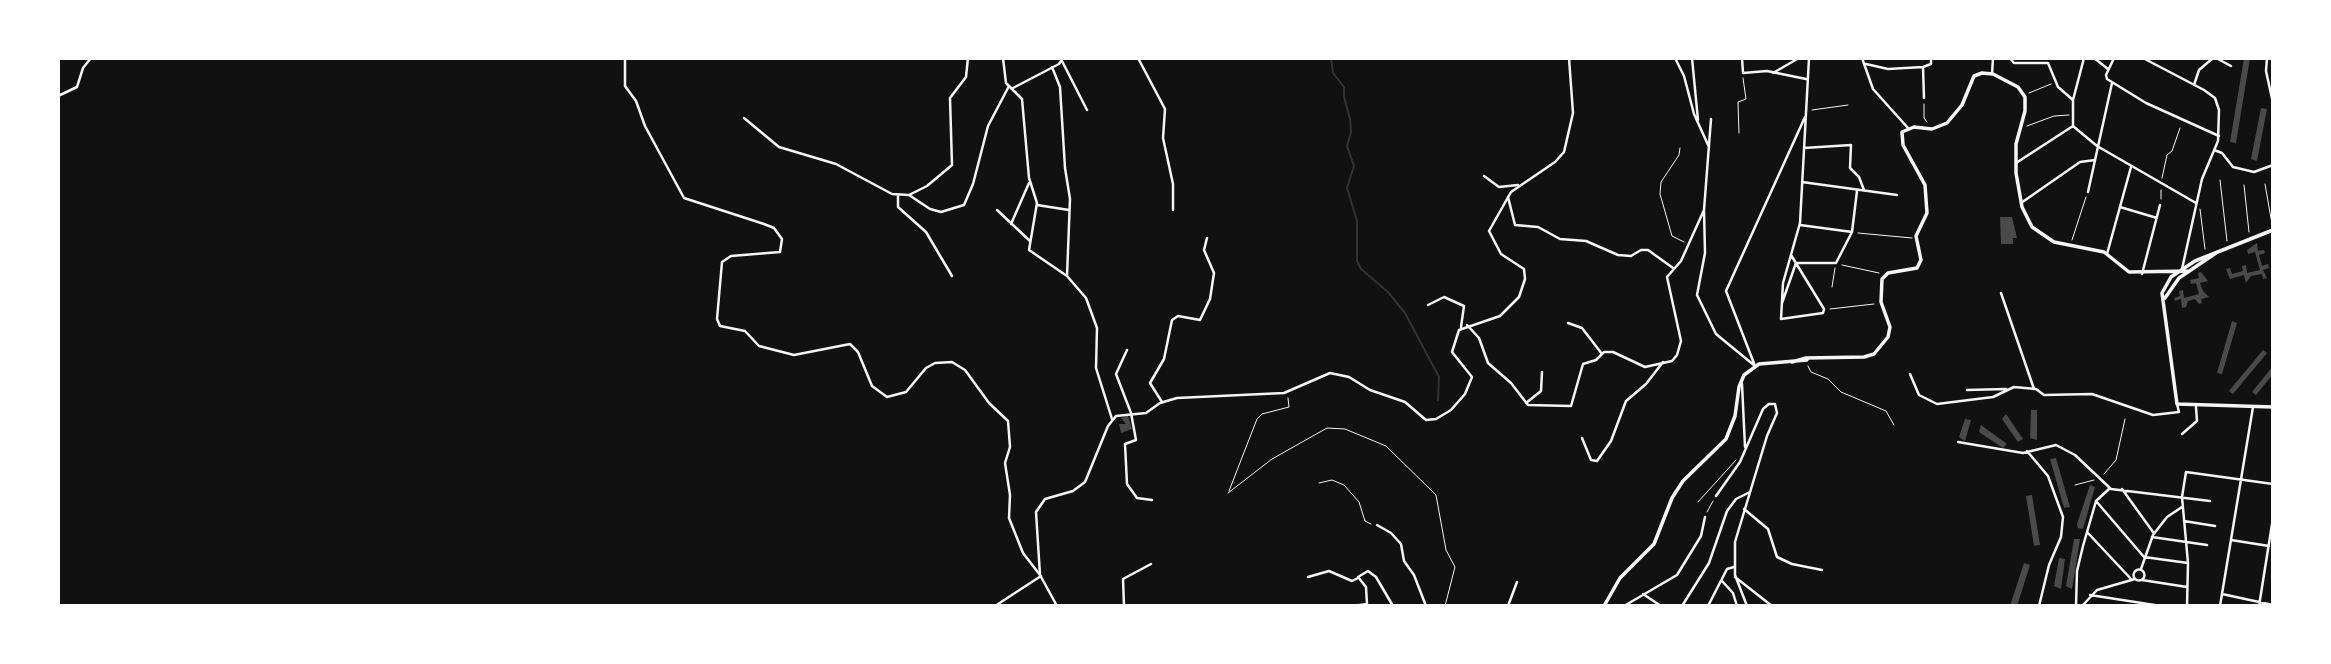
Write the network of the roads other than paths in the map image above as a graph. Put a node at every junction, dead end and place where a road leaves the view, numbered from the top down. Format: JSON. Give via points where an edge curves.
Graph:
{"nodes":[{"id":1,"x":91,"y":58,"type":"edge"},
{"id":2,"x":625,"y":58,"type":"edge"},
{"id":3,"x":968,"y":58,"type":"edge"},
{"id":4,"x":1003,"y":58,"type":"edge"},
{"id":5,"x":1051,"y":58,"type":"edge"},
{"id":6,"x":1138,"y":58,"type":"edge"},
{"id":7,"x":1569,"y":58,"type":"edge"},
{"id":8,"x":1675,"y":58,"type":"edge"},
{"id":9,"x":1692,"y":58,"type":"edge"},
{"id":10,"x":1742,"y":58,"type":"edge"},
{"id":11,"x":1800,"y":58,"type":"edge"},
{"id":12,"x":1809,"y":58,"type":"edge"},
{"id":13,"x":1862,"y":58,"type":"edge"},
{"id":14,"x":1931,"y":58,"type":"edge"},
{"id":15,"x":1993,"y":58,"type":"edge"},
{"id":16,"x":2010,"y":58,"type":"edge"},
{"id":17,"x":2084,"y":58,"type":"edge"},
{"id":18,"x":2094,"y":58,"type":"edge"},
{"id":19,"x":2114,"y":58,"type":"edge"},
{"id":20,"x":2143,"y":58,"type":"edge"},
{"id":21,"x":2215,"y":58,"type":"edge"},
{"id":22,"x":2267,"y":58,"type":"edge"},
{"id":23,"x":1062,"y":59,"type":"edge"},
{"id":24,"x":1865,"y":64,"type":"junction"},
{"id":25,"x":1053,"y":66,"type":"junction"},
{"id":26,"x":2231,"y":66,"type":"dead end"},
{"id":27,"x":1923,"y":67,"type":"junction"},
{"id":28,"x":2108,"y":69,"type":"junction"},
{"id":29,"x":1773,"y":73,"type":"junction"},
{"id":30,"x":1992,"y":74,"type":"junction"},
{"id":31,"x":1806,"y":79,"type":"junction"},
{"id":32,"x":2112,"y":83,"type":"junction"},
{"id":33,"x":2194,"y":85,"type":"junction"},
{"id":34,"x":1011,"y":87,"type":"junction"},
{"id":35,"x":58,"y":96,"type":"edge"},
{"id":36,"x":1924,"y":98,"type":"road end"},
{"id":37,"x":2073,"y":100,"type":"junction"},
{"id":38,"x":2273,"y":103,"type":"edge"},
{"id":39,"x":1087,"y":110,"type":"dead end"},
{"id":40,"x":1806,"y":113,"type":"junction"},
{"id":41,"x":744,"y":118,"type":"dead end"},
{"id":42,"x":1712,"y":119,"type":"dead end"},
{"id":43,"x":1700,"y":126,"type":"junction"},
{"id":44,"x":2073,"y":126,"type":"junction"},
{"id":45,"x":1908,"y":128,"type":"junction"},
{"id":46,"x":2219,"y":136,"type":"junction"},
{"id":47,"x":2097,"y":146,"type":"junction"},
{"id":48,"x":1804,"y":148,"type":"junction"},
{"id":49,"x":1710,"y":150,"type":"junction"},
{"id":50,"x":2214,"y":150,"type":"junction"},
{"id":51,"x":2095,"y":160,"type":"junction"},
{"id":52,"x":2016,"y":163,"type":"junction"},
{"id":53,"x":2273,"y":164,"type":"edge"},
{"id":54,"x":2131,"y":166,"type":"junction"},
{"id":55,"x":1484,"y":176,"type":"dead end"},
{"id":56,"x":1802,"y":182,"type":"junction"},
{"id":57,"x":1030,"y":183,"type":"junction"},
{"id":58,"x":1518,"y":185,"type":"junction"},
{"id":59,"x":1864,"y":190,"type":"junction"},
{"id":60,"x":1857,"y":191,"type":"junction"},
{"id":61,"x":2088,"y":192,"type":"road end"},
{"id":62,"x":898,"y":195,"type":"junction"},
{"id":63,"x":909,"y":195,"type":"junction"},
{"id":64,"x":1897,"y":195,"type":"dead end"},
{"id":65,"x":1507,"y":196,"type":"junction"},
{"id":66,"x":2196,"y":202,"type":"junction"},
{"id":67,"x":2021,"y":203,"type":"junction"},
{"id":68,"x":1037,"y":205,"type":"junction"},
{"id":69,"x":2160,"y":205,"type":"road end"},
{"id":70,"x":2120,"y":207,"type":"junction"},
{"id":71,"x":997,"y":210,"type":"dead end"},
{"id":72,"x":1070,"y":210,"type":"junction"},
{"id":73,"x":1173,"y":210,"type":"dead end"},
{"id":74,"x":1704,"y":210,"type":"junction"},
{"id":75,"x":2157,"y":218,"type":"junction"},
{"id":76,"x":1011,"y":224,"type":"junction"},
{"id":77,"x":1800,"y":225,"type":"junction"},
{"id":78,"x":2273,"y":230,"type":"edge"},
{"id":79,"x":1853,"y":232,"type":"junction"},
{"id":80,"x":1207,"y":238,"type":"dead end"},
{"id":81,"x":1030,"y":241,"type":"junction"},
{"id":82,"x":2225,"y":248,"type":"junction"},
{"id":83,"x":2107,"y":254,"type":"junction"},
{"id":84,"x":1791,"y":255,"type":"junction"},
{"id":85,"x":1796,"y":263,"type":"junction"},
{"id":86,"x":1673,"y":268,"type":"junction"},
{"id":87,"x":2182,"y":269,"type":"junction"},
{"id":88,"x":2189,"y":271,"type":"junction"},
{"id":89,"x":2142,"y":274,"type":"junction"},
{"id":90,"x":952,"y":276,"type":"dead end"},
{"id":91,"x":1067,"y":276,"type":"junction"},
{"id":92,"x":2179,"y":278,"type":"junction"},
{"id":93,"x":2001,"y":293,"type":"dead end"},
{"id":94,"x":2164,"y":301,"type":"junction"},
{"id":95,"x":1428,"y":305,"type":"dead end"},
{"id":96,"x":1780,"y":306,"type":"junction"},
{"id":97,"x":1568,"y":323,"type":"dead end"},
{"id":98,"x":1467,"y":325,"type":"junction"},
{"id":99,"x":1461,"y":327,"type":"junction"},
{"id":100,"x":1127,"y":350,"type":"dead end"},
{"id":101,"x":1602,"y":354,"type":"junction"},
{"id":102,"x":1813,"y":358,"type":"junction"},
{"id":103,"x":1663,"y":362,"type":"junction"},
{"id":104,"x":1792,"y":362,"type":"junction"},
{"id":105,"x":1755,"y":366,"type":"junction"},
{"id":106,"x":1542,"y":372,"type":"dead end"},
{"id":107,"x":1910,"y":374,"type":"dead end"},
{"id":108,"x":1741,"y":379,"type":"junction"},
{"id":109,"x":2006,"y":389,"type":"junction"},
{"id":110,"x":2035,"y":389,"type":"junction"},
{"id":111,"x":1967,"y":390,"type":"dead end"},
{"id":112,"x":1161,"y":402,"type":"junction"},
{"id":113,"x":1526,"y":403,"type":"junction"},
{"id":114,"x":2178,"y":404,"type":"junction"},
{"id":115,"x":2196,"y":407,"type":"junction"},
{"id":116,"x":2273,"y":407,"type":"edge"},
{"id":117,"x":2253,"y":408,"type":"junction"},
{"id":118,"x":1131,"y":412,"type":"junction"},
{"id":119,"x":1112,"y":419,"type":"junction"},
{"id":120,"x":2182,"y":434,"type":"dead end"},
{"id":121,"x":1582,"y":438,"type":"dead end"},
{"id":122,"x":1958,"y":442,"type":"dead end"},
{"id":123,"x":1745,"y":451,"type":"junction"},
{"id":124,"x":2027,"y":451,"type":"junction"},
{"id":125,"x":2241,"y":478,"type":"junction"},
{"id":126,"x":2273,"y":484,"type":"edge"},
{"id":127,"x":2111,"y":489,"type":"junction"},
{"id":128,"x":2122,"y":489,"type":"junction"},
{"id":129,"x":1751,"y":491,"type":"junction"},
{"id":130,"x":1716,"y":496,"type":"road end"},
{"id":131,"x":2182,"y":497,"type":"junction"},
{"id":132,"x":1152,"y":500,"type":"dead end"},
{"id":133,"x":2096,"y":501,"type":"junction"},
{"id":134,"x":2210,"y":501,"type":"dead end"},
{"id":135,"x":2182,"y":507,"type":"junction"},
{"id":136,"x":1744,"y":509,"type":"junction"},
{"id":137,"x":1705,"y":517,"type":"road end"},
{"id":138,"x":2273,"y":518,"type":"edge"},
{"id":139,"x":2183,"y":521,"type":"junction"},
{"id":140,"x":1377,"y":525,"type":"road end"},
{"id":141,"x":2215,"y":526,"type":"dead end"},
{"id":142,"x":2087,"y":532,"type":"junction"},
{"id":143,"x":2153,"y":535,"type":"junction"},
{"id":144,"x":2231,"y":540,"type":"junction"},
{"id":145,"x":2186,"y":542,"type":"junction"},
{"id":146,"x":2207,"y":545,"type":"dead end"},
{"id":147,"x":2269,"y":546,"type":"junction"},
{"id":148,"x":2144,"y":557,"type":"junction"},
{"id":149,"x":2188,"y":563,"type":"junction"},
{"id":150,"x":1151,"y":564,"type":"dead end"},
{"id":151,"x":1734,"y":567,"type":"junction"},
{"id":152,"x":2265,"y":567,"type":"junction"},
{"id":153,"x":2273,"y":568,"type":"edge"},
{"id":154,"x":2141,"y":569,"type":"junction"},
{"id":155,"x":1822,"y":570,"type":"dead end"},
{"id":156,"x":1040,"y":576,"type":"junction"},
{"id":157,"x":1308,"y":577,"type":"dead end"},
{"id":158,"x":1735,"y":577,"type":"junction"},
{"id":159,"x":1359,"y":578,"type":"junction"},
{"id":160,"x":2133,"y":579,"type":"junction"},
{"id":161,"x":2141,"y":580,"type":"junction"},
{"id":162,"x":1722,"y":581,"type":"junction"},
{"id":163,"x":1517,"y":582,"type":"dead end"},
{"id":164,"x":2188,"y":587,"type":"junction"},
{"id":165,"x":1643,"y":594,"type":"junction"},
{"id":166,"x":2222,"y":594,"type":"junction"},
{"id":167,"x":2090,"y":595,"type":"junction"},
{"id":168,"x":2260,"y":605,"type":"edge"},
{"id":169,"x":2273,"y":605,"type":"edge"},
{"id":170,"x":995,"y":606,"type":"edge"},
{"id":171,"x":1057,"y":606,"type":"edge"},
{"id":172,"x":1124,"y":606,"type":"edge"},
{"id":173,"x":1353,"y":606,"type":"edge"},
{"id":174,"x":1393,"y":606,"type":"edge"},
{"id":175,"x":1426,"y":606,"type":"edge"},
{"id":176,"x":1507,"y":606,"type":"edge"},
{"id":177,"x":1604,"y":606,"type":"edge"},
{"id":178,"x":1624,"y":606,"type":"edge"},
{"id":179,"x":1661,"y":606,"type":"edge"},
{"id":180,"x":1682,"y":606,"type":"edge"},
{"id":181,"x":1708,"y":606,"type":"edge"},
{"id":182,"x":1737,"y":606,"type":"edge"},
{"id":183,"x":1747,"y":606,"type":"edge"},
{"id":184,"x":1772,"y":606,"type":"edge"},
{"id":185,"x":2039,"y":606,"type":"edge"},
{"id":186,"x":2076,"y":606,"type":"edge"},
{"id":187,"x":2082,"y":606,"type":"edge"},
{"id":188,"x":2161,"y":606,"type":"edge"},
{"id":189,"x":2186,"y":606,"type":"edge"},
{"id":190,"x":2220,"y":606,"type":"edge"}],
"edges":[{"from":1,"to":35,"type":"street","via":[[77,87]]},
{"from":2,"to":156,"type":"street","via":[[625,86],[684,198],[774,228],[782,239],[780,252],[731,256],[722,261],[720,326],[745,331],[759,346],[794,355],[850,344],[872,386],[887,397],[905,392],[935,363],[952,362],[965,370],[1007,421],[1009,517],[1023,553]]},
{"from":3,"to":63,"type":"street","via":[[966,76],[950,98],[952,165]]},
{"from":4,"to":34,"type":"street","via":[[1004,79]]},
{"from":5,"to":25,"type":"street"},
{"from":6,"to":73,"type":"street","via":[[1165,109],[1163,138],[1173,184]]},
{"from":7,"to":58,"type":"street","via":[[1573,113],[1564,152]]},
{"from":8,"to":43,"type":"street"},
{"from":9,"to":43,"type":"street"},
{"from":10,"to":29,"type":"street","via":[[1742,73]]},
{"from":11,"to":29,"type":"street"},
{"from":12,"to":31,"type":"street"},
{"from":13,"to":24,"type":"street"},
{"from":14,"to":27,"type":"street","via":[[1931,64]]},
{"from":15,"to":30,"type":"street"},
{"from":16,"to":37,"type":"street","via":[[2014,63],[2048,62],[2056,82]]},
{"from":17,"to":37,"type":"street"},
{"from":18,"to":28,"type":"street"},
{"from":19,"to":28,"type":"street"},
{"from":20,"to":33,"type":"street"},
{"from":21,"to":26,"type":"street"},
{"from":21,"to":33,"type":"street","via":[[2199,70]]},
{"from":22,"to":38,"type":"street"},
{"from":23,"to":25,"type":"street"},
{"from":23,"to":39,"type":"street"},
{"from":24,"to":27,"type":"street","via":[[1888,69]]},
{"from":24,"to":45,"type":"street","via":[[1873,89]]},
{"from":25,"to":34,"type":"street"},
{"from":25,"to":72,"type":"street","via":[[1060,87]]},
{"from":27,"to":36,"type":"street"},
{"from":28,"to":32,"type":"street","via":[[2106,78]]},
{"from":29,"to":31,"type":"street"},
{"from":30,"to":45,"type":"main road","via":[[1975,76],[1953,118],[1942,126]]},
{"from":30,"to":52,"type":"main road","via":[[2024,95]]},
{"from":31,"to":40,"type":"street"},
{"from":32,"to":46,"type":"street"},
{"from":32,"to":47,"type":"street"},
{"from":33,"to":46,"type":"street","via":[[2218,104]]},
{"from":34,"to":57,"type":"street","via":[[1023,103]]},
{"from":34,"to":63,"type":"street","via":[[989,123],[964,205],[941,212]]},
{"from":37,"to":44,"type":"street"},
{"from":40,"to":48,"type":"street"},
{"from":40,"to":105,"type":"street","via":[[1726,291]]},
{"from":41,"to":62,"type":"street","via":[[779,147],[836,164]]},
{"from":42,"to":49,"type":"street"},
{"from":43,"to":49,"type":"street"},
{"from":44,"to":47,"type":"street"},
{"from":44,"to":52,"type":"street"},
{"from":45,"to":102,"type":"main road","via":[[1901,137],[1903,145],[1926,188],[1927,213],[1916,239],[1921,260],[1917,268],[1884,275],[1881,302],[1890,333],[1874,354]]},
{"from":46,"to":50,"type":"street"},
{"from":47,"to":51,"type":"street"},
{"from":47,"to":54,"type":"street"},
{"from":48,"to":56,"type":"street"},
{"from":48,"to":59,"type":"street","via":[[1851,145],[1850,167]]},
{"from":49,"to":74,"type":"street"},
{"from":50,"to":53,"type":"street","via":[[2233,167],[2244,170],[2258,172]]},
{"from":50,"to":66,"type":"street"},
{"from":51,"to":61,"type":"street"},
{"from":51,"to":67,"type":"street","via":[[2080,162]]},
{"from":52,"to":67,"type":"main road"},
{"from":54,"to":66,"type":"street"},
{"from":54,"to":70,"type":"street"},
{"from":55,"to":58,"type":"street","via":[[1499,187]]},
{"from":56,"to":60,"type":"street"},
{"from":56,"to":77,"type":"street"},
{"from":57,"to":68,"type":"street"},
{"from":57,"to":76,"type":"street"},
{"from":58,"to":65,"type":"street"},
{"from":59,"to":60,"type":"street"},
{"from":59,"to":64,"type":"street"},
{"from":60,"to":79,"type":"street"},
{"from":62,"to":63,"type":"street"},
{"from":62,"to":90,"type":"street","via":[[898,207],[924,229]]},
{"from":65,"to":86,"type":"street","via":[[1515,225],[1538,227],[1560,239],[1586,241],[1618,255],[1648,250]]},
{"from":65,"to":98,"type":"street","via":[[1489,234],[1501,254],[1524,269],[1525,279],[1516,302],[1506,312]]},
{"from":66,"to":87,"type":"street"},
{"from":67,"to":83,"type":"main road","via":[[2039,233]]},
{"from":68,"to":72,"type":"street"},
{"from":68,"to":81,"type":"street"},
{"from":69,"to":75,"type":"street"},
{"from":70,"to":75,"type":"street"},
{"from":70,"to":83,"type":"street"},
{"from":71,"to":76,"type":"street"},
{"from":72,"to":91,"type":"street"},
{"from":74,"to":86,"type":"street","via":[[1681,261]]},
{"from":74,"to":105,"type":"street","via":[[1706,239],[1699,302],[1720,338]]},
{"from":75,"to":89,"type":"street"},
{"from":76,"to":81,"type":"street"},
{"from":77,"to":79,"type":"street"},
{"from":77,"to":84,"type":"street"},
{"from":78,"to":82,"type":"main road"},
{"from":79,"to":85,"type":"street","via":[[1836,263]]},
{"from":80,"to":112,"type":"street","via":[[1204,250],[1214,273],[1210,299],[1200,320],[1178,316],[1172,320],[1164,359],[1150,383]]},
{"from":81,"to":91,"type":"street","via":[[1031,254]]},
{"from":82,"to":87,"type":"main road"},
{"from":82,"to":88,"type":"main road"},
{"from":83,"to":89,"type":"main road","via":[[2123,271]]},
{"from":84,"to":85,"type":"street"},
{"from":84,"to":96,"type":"street"},
{"from":85,"to":96,"type":"street"},
{"from":85,"to":96,"type":"street","via":[[1825,309],[1781,319]]},
{"from":86,"to":103,"type":"street","via":[[1667,286],[1681,345],[1674,359]]},
{"from":87,"to":88,"type":"main road"},
{"from":87,"to":89,"type":"main road"},
{"from":87,"to":92,"type":"main road"},
{"from":87,"to":94,"type":"main road","via":[[2165,284]]},
{"from":88,"to":92,"type":"main road"},
{"from":91,"to":119,"type":"street","via":[[1080,289],[1095,320],[1096,368]]},
{"from":92,"to":94,"type":"main road"},
{"from":93,"to":110,"type":"street"},
{"from":94,"to":114,"type":"main road"},
{"from":95,"to":99,"type":"street","via":[[1444,297],[1464,306]]},
{"from":97,"to":101,"type":"street","via":[[1582,328]]},
{"from":98,"to":99,"type":"street"},
{"from":98,"to":113,"type":"street","via":[[1479,338],[1488,363]]},
{"from":99,"to":112,"type":"street","via":[[1451,350],[1470,371],[1472,380],[1460,401],[1436,419],[1426,420],[1405,402],[1335,373],[1287,392],[1199,395]]},
{"from":100,"to":118,"type":"street","via":[[1116,374]]},
{"from":101,"to":103,"type":"street","via":[[1613,352],[1646,367]]},
{"from":101,"to":113,"type":"street","via":[[1583,364],[1571,406]]},
{"from":102,"to":104,"type":"main road"},
{"from":102,"to":104,"type":"main road"},
{"from":103,"to":121,"type":"street","via":[[1629,397],[1611,441],[1597,461],[1591,460]]},
{"from":104,"to":105,"type":"main road"},
{"from":105,"to":108,"type":"main road"},
{"from":106,"to":113,"type":"street","via":[[1541,391]]},
{"from":107,"to":109,"type":"street","via":[[1919,395],[1937,404],[1993,397]]},
{"from":108,"to":123,"type":"street"},
{"from":108,"to":177,"type":"main road","via":[[1726,439],[1683,481],[1654,544],[1614,585]]},
{"from":109,"to":110,"type":"street"},
{"from":109,"to":111,"type":"street"},
{"from":110,"to":114,"type":"street","via":[[2044,395],[2095,395],[2153,415],[2179,412]]},
{"from":112,"to":118,"type":"street","via":[[1146,413]]},
{"from":114,"to":115,"type":"main road"},
{"from":115,"to":117,"type":"main road"},
{"from":115,"to":120,"type":"street","via":[[2197,421]]},
{"from":116,"to":117,"type":"main road"},
{"from":117,"to":125,"type":"street"},
{"from":118,"to":119,"type":"street"},
{"from":118,"to":132,"type":"street","via":[[1136,440],[1125,444],[1127,484],[1137,498]]},
{"from":119,"to":156,"type":"street","via":[[1085,482],[1073,491],[1050,497],[1038,508]]},
{"from":122,"to":124,"type":"street"},
{"from":123,"to":129,"type":"street","via":[[1763,409],[1775,404],[1777,413]]},
{"from":123,"to":130,"type":"street"},
{"from":124,"to":127,"type":"street","via":[[2048,445],[2061,447]]},
{"from":124,"to":185,"type":"street","via":[[2048,476],[2063,517]]},
{"from":125,"to":126,"type":"street"},
{"from":125,"to":131,"type":"street","via":[[2186,472]]},
{"from":125,"to":144,"type":"street"},
{"from":127,"to":128,"type":"street"},
{"from":127,"to":133,"type":"street"},
{"from":128,"to":131,"type":"street"},
{"from":128,"to":143,"type":"street"},
{"from":129,"to":136,"type":"street"},
{"from":129,"to":180,"type":"street","via":[[1727,511],[1709,564]]},
{"from":131,"to":134,"type":"street"},
{"from":131,"to":135,"type":"street"},
{"from":133,"to":142,"type":"street"},
{"from":133,"to":148,"type":"street"},
{"from":135,"to":139,"type":"street"},
{"from":135,"to":143,"type":"street"},
{"from":136,"to":151,"type":"street"},
{"from":136,"to":155,"type":"street","via":[[1769,529],[1776,557]]},
{"from":137,"to":165,"type":"street","via":[[1701,536],[1677,575]]},
{"from":138,"to":147,"type":"street"},
{"from":139,"to":141,"type":"street"},
{"from":139,"to":145,"type":"street"},
{"from":140,"to":175,"type":"street","via":[[1401,544],[1404,561]]},
{"from":142,"to":160,"type":"street"},
{"from":142,"to":186,"type":"street","via":[[2077,571]]},
{"from":143,"to":145,"type":"street"},
{"from":143,"to":148,"type":"street"},
{"from":144,"to":147,"type":"street"},
{"from":144,"to":166,"type":"street"},
{"from":145,"to":146,"type":"street"},
{"from":145,"to":149,"type":"street"},
{"from":147,"to":152,"type":"street"},
{"from":148,"to":149,"type":"street"},
{"from":148,"to":154,"type":"street"},
{"from":149,"to":164,"type":"street"},
{"from":150,"to":172,"type":"street","via":[[1124,579]]},
{"from":151,"to":158,"type":"street"},
{"from":151,"to":162,"type":"street","via":[[1727,569]]},
{"from":152,"to":153,"type":"street"},
{"from":152,"to":168,"type":"street"},
{"from":154,"to":160,"type":"street","via":[[2133,572]]},
{"from":154,"to":161,"type":"street"},
{"from":156,"to":170,"type":"street"},
{"from":156,"to":171,"type":"street"},
{"from":157,"to":159,"type":"street","via":[[1329,571],[1352,580]]},
{"from":158,"to":183,"type":"street"},
{"from":158,"to":184,"type":"street"},
{"from":159,"to":173,"type":"street","via":[[1366,587],[1367,604]]},
{"from":159,"to":174,"type":"street","via":[[1364,571],[1374,573]]},
{"from":160,"to":161,"type":"street"},
{"from":160,"to":167,"type":"street"},
{"from":161,"to":164,"type":"street"},
{"from":162,"to":181,"type":"street"},
{"from":162,"to":182,"type":"street"},
{"from":163,"to":176,"type":"street"},
{"from":164,"to":189,"type":"street"},
{"from":165,"to":178,"type":"street"},
{"from":165,"to":179,"type":"street"},
{"from":166,"to":168,"type":"street"},
{"from":166,"to":190,"type":"street"},
{"from":167,"to":187,"type":"street"},
{"from":167,"to":188,"type":"street"},
{"from":168,"to":169,"type":"street"}]}
